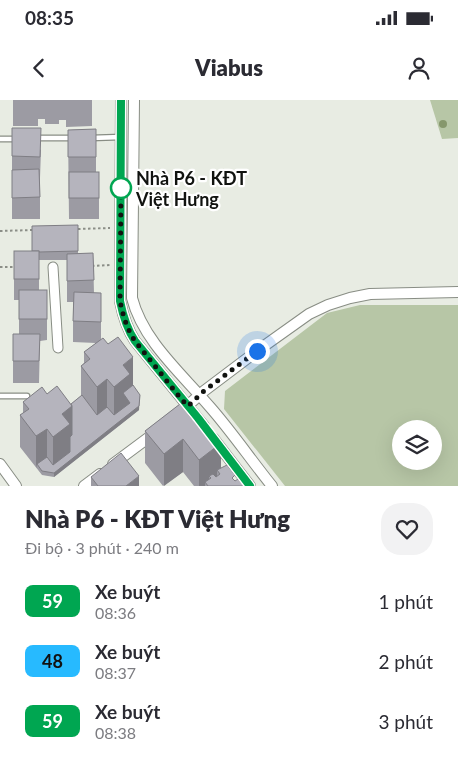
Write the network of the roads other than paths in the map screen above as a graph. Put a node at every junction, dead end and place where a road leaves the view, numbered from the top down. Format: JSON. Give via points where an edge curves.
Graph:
{"nodes":[{"id":1,"x":121,"y":100,"type":"edge"},
{"id":2,"x":134,"y":100,"type":"edge"},
{"id":3,"x":121,"y":137,"type":"junction"},
{"id":4,"x":28,"y":138,"type":"edge"},
{"id":5,"x":0,"y":139,"type":"edge"},
{"id":6,"x":19,"y":139,"type":"edge"},
{"id":7,"x":53,"y":267,"type":"dead end"},
{"id":8,"x":458,"y":292,"type":"edge"},
{"id":9,"x":58,"y":348,"type":"dead end"},
{"id":10,"x":0,"y":396,"type":"edge"},
{"id":11,"x":28,"y":396,"type":"edge"},
{"id":12,"x":200,"y":396,"type":"junction"},
{"id":13,"x":188,"y":406,"type":"junction"},
{"id":14,"x":0,"y":464,"type":"edge"},
{"id":15,"x":16,"y":486,"type":"edge"},
{"id":16,"x":84,"y":486,"type":"edge"},
{"id":17,"x":250,"y":486,"type":"edge"},
{"id":18,"x":272,"y":486,"type":"edge"}],
"edges":[{"from":1,"to":3,"type":"street"},
{"from":2,"to":12,"type":"street","via":[[132,298],[147,334]]},
{"from":3,"to":4,"type":"lane"},
{"from":3,"to":13,"type":"street","via":[[120,301],[135,341]]},
{"from":5,"to":6,"type":"lane"},
{"from":7,"to":9,"type":"street"},
{"from":8,"to":12,"type":"street","via":[[370,294],[328,305],[309,314]]},
{"from":10,"to":11,"type":"lane"},
{"from":12,"to":13,"type":"street"},
{"from":12,"to":18,"type":"street"},
{"from":13,"to":16,"type":"street","via":[[120,464]]},
{"from":13,"to":17,"type":"street"},
{"from":14,"to":15,"type":"street"}]}
